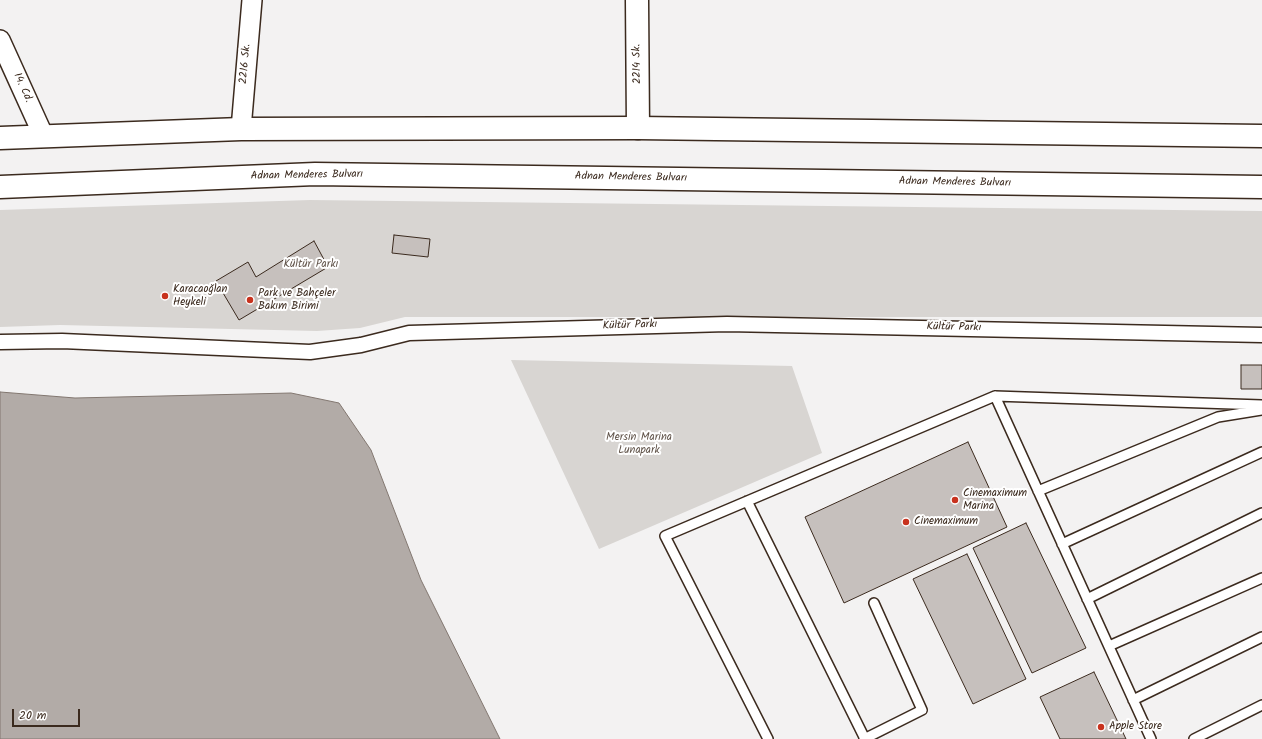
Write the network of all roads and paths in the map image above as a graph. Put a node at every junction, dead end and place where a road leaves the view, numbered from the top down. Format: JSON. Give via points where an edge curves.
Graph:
{"nodes":[{"id":1,"x":252,"y":0,"type":"edge"},
{"id":2,"x":637,"y":0,"type":"edge"},
{"id":3,"x":0,"y":40,"type":"edge"},
{"id":4,"x":638,"y":128,"type":"junction"},
{"id":5,"x":241,"y":129,"type":"junction"},
{"id":6,"x":1262,"y":136,"type":"edge"},
{"id":7,"x":44,"y":137,"type":"junction"},
{"id":8,"x":0,"y":138,"type":"edge"},
{"id":9,"x":0,"y":187,"type":"edge"},
{"id":10,"x":1262,"y":187,"type":"edge"},
{"id":11,"x":1262,"y":335,"type":"edge"},
{"id":12,"x":0,"y":342,"type":"edge"},
{"id":13,"x":995,"y":396,"type":"junction"},
{"id":14,"x":1262,"y":405,"type":"edge"},
{"id":15,"x":1262,"y":410,"type":"edge"},
{"id":16,"x":1262,"y":452,"type":"edge"},
{"id":17,"x":1038,"y":491,"type":"junction"},
{"id":18,"x":748,"y":501,"type":"junction"},
{"id":19,"x":1262,"y":513,"type":"edge"},
{"id":20,"x":1062,"y":544,"type":"junction"},
{"id":21,"x":1262,"y":578,"type":"edge"},
{"id":22,"x":1087,"y":599,"type":"junction"},
{"id":23,"x":874,"y":602,"type":"dead end"},
{"id":24,"x":1262,"y":637,"type":"edge"},
{"id":25,"x":1109,"y":646,"type":"junction"},
{"id":26,"x":1133,"y":700,"type":"junction"},
{"id":27,"x":1262,"y":705,"type":"edge"},
{"id":28,"x":768,"y":739,"type":"edge"},
{"id":29,"x":864,"y":739,"type":"edge"},
{"id":30,"x":1151,"y":739,"type":"edge"},
{"id":31,"x":1194,"y":739,"type":"edge"}],
"edges":[{"from":1,"to":5,"type":"street","name":"2216 Sk."},
{"from":2,"to":4,"type":"main road","name":"2214 Sk."},
{"from":3,"to":7,"type":"street","name":"14. Cd."},
{"from":4,"to":5,"type":"main road"},
{"from":4,"to":6,"type":"main road"},
{"from":5,"to":7,"type":"main road"},
{"from":7,"to":8,"type":"main road"},
{"from":9,"to":10,"type":"main road","name":"Adnan Menderes Bulvarı","via":[[316,174]]},
{"from":11,"to":12,"type":"street","name":"Kültür Parkı","via":[[727,324],[409,333],[361,345],[310,352],[62,341]]},
{"from":13,"to":14,"type":"lane"},
{"from":13,"to":17,"type":"lane"},
{"from":13,"to":18,"type":"lane"},
{"from":15,"to":17,"type":"lane","via":[[1218,417]]},
{"from":16,"to":20,"type":"lane"},
{"from":17,"to":20,"type":"lane"},
{"from":18,"to":28,"type":"lane","via":[[665,536]]},
{"from":18,"to":29,"type":"lane"},
{"from":19,"to":22,"type":"lane"},
{"from":20,"to":22,"type":"lane"},
{"from":21,"to":25,"type":"lane"},
{"from":22,"to":25,"type":"lane"},
{"from":23,"to":29,"type":"lane","via":[[922,710]]},
{"from":24,"to":26,"type":"lane"},
{"from":25,"to":26,"type":"lane"},
{"from":26,"to":30,"type":"lane"},
{"from":27,"to":31,"type":"lane"}]}
